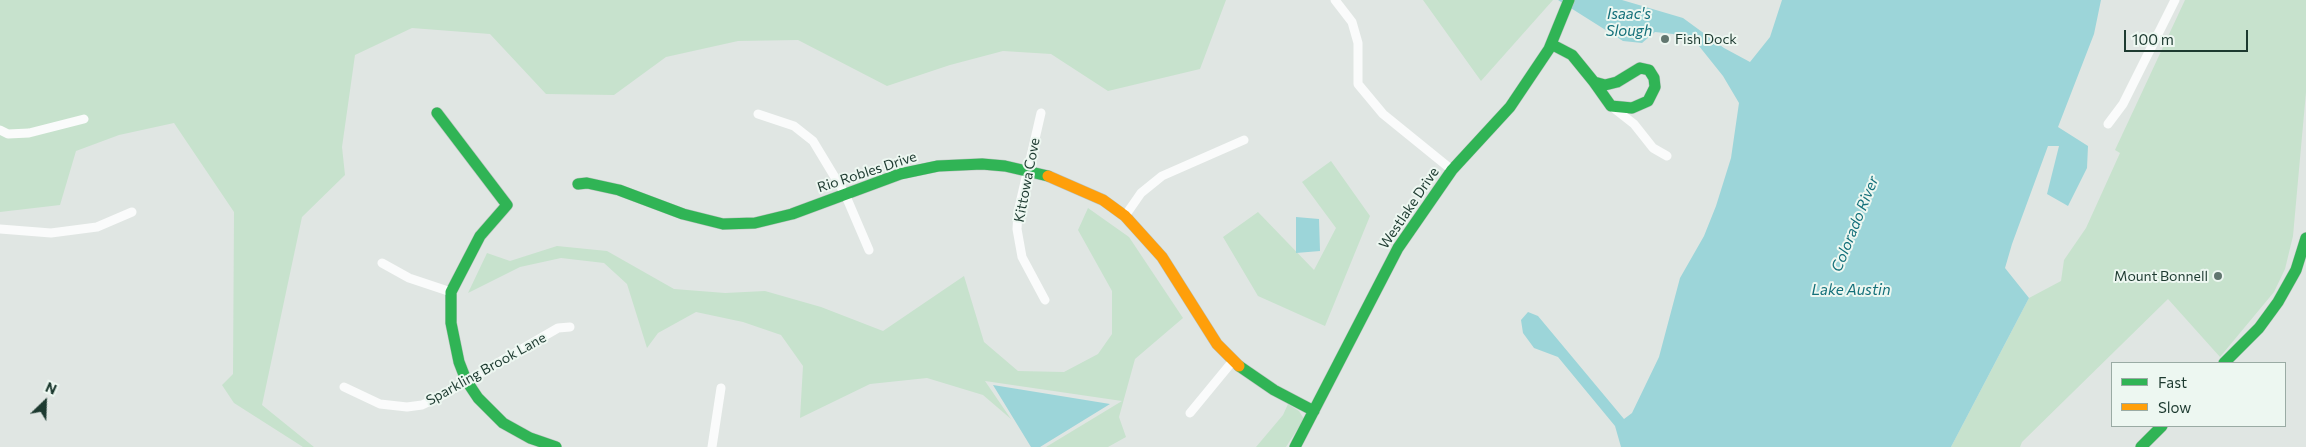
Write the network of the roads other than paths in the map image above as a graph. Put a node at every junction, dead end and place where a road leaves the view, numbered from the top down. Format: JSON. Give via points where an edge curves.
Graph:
{"nodes":[{"id":1,"x":1335,"y":0,"type":"edge"},
{"id":2,"x":2175,"y":0,"type":"edge"},
{"id":3,"x":1567,"y":5,"type":"edge"},
{"id":4,"x":1551,"y":44,"type":"junction"},
{"id":5,"x":1594,"y":82,"type":"junction"},
{"id":6,"x":1611,"y":106,"type":"junction"},
{"id":7,"x":437,"y":113,"type":"dead end"},
{"id":8,"x":758,"y":114,"type":"dead end"},
{"id":9,"x":1041,"y":114,"type":"dead end"},
{"id":10,"x":84,"y":119,"type":"dead end"},
{"id":11,"x":2108,"y":124,"type":"dead end"},
{"id":12,"x":0,"y":130,"type":"edge"},
{"id":13,"x":1244,"y":140,"type":"dead end"},
{"id":14,"x":1666,"y":156,"type":"dead end"},
{"id":15,"x":1028,"y":170,"type":"junction"},
{"id":16,"x":1452,"y":170,"type":"junction"},
{"id":17,"x":578,"y":184,"type":"dead end"},
{"id":18,"x":845,"y":194,"type":"junction"},
{"id":19,"x":132,"y":212,"type":"dead end"},
{"id":20,"x":1125,"y":216,"type":"junction"},
{"id":21,"x":0,"y":229,"type":"edge"},
{"id":22,"x":2306,"y":238,"type":"edge"},
{"id":23,"x":869,"y":250,"type":"dead end"},
{"id":24,"x":382,"y":263,"type":"dead end"},
{"id":25,"x":451,"y":292,"type":"junction"},
{"id":26,"x":1045,"y":300,"type":"dead end"},
{"id":27,"x":570,"y":327,"type":"dead end"},
{"id":28,"x":1232,"y":362,"type":"junction"},
{"id":29,"x":2225,"y":362,"type":"edge"},
{"id":30,"x":466,"y":380,"type":"junction"},
{"id":31,"x":344,"y":387,"type":"dead end"},
{"id":32,"x":721,"y":388,"type":"dead end"},
{"id":33,"x":1314,"y":411,"type":"junction"},
{"id":34,"x":1190,"y":413,"type":"dead end"},
{"id":35,"x":2161,"y":427,"type":"edge"},
{"id":36,"x":556,"y":447,"type":"edge"},
{"id":37,"x":712,"y":447,"type":"edge"},
{"id":38,"x":1295,"y":447,"type":"edge"},
{"id":39,"x":2141,"y":447,"type":"edge"}],
"edges":[{"from":1,"to":16,"type":"street","via":[[1352,22],[1358,43],[1358,84],[1383,114]]},
{"from":2,"to":11,"type":"street","via":[[2123,104]]},
{"from":3,"to":4,"type":"street","name":"Westlake Drive"},
{"from":4,"to":5,"type":"street","via":[[1572,54]]},
{"from":4,"to":16,"type":"street","name":"Westlake Drive","via":[[1510,107]]},
{"from":5,"to":6,"type":"street"},
{"from":5,"to":6,"type":"street","via":[[1605,85],[1617,82],[1640,68],[1649,70],[1655,87],[1648,101],[1632,108]]},
{"from":6,"to":14,"type":"street","via":[[1634,124],[1653,148]]},
{"from":7,"to":25,"type":"street","via":[[507,205],[470,252]]},
{"from":8,"to":18,"type":"street","via":[[786,123],[808,136]]},
{"from":9,"to":15,"type":"street","name":"Kittowa Cove"},
{"from":10,"to":12,"type":"street","via":[[29,133],[8,134]]},
{"from":13,"to":20,"type":"street","via":[[1162,176],[1141,193]]},
{"from":15,"to":18,"type":"street","name":"Rio Robles Drive","via":[[982,164],[938,166],[900,174]]},
{"from":15,"to":20,"type":"street","name":"Rio Robles Drive","via":[[1079,187]]},
{"from":15,"to":26,"type":"street","name":"Kittowa Cove","via":[[1018,212],[1019,244],[1028,271]]},
{"from":16,"to":33,"type":"street","name":"Westlake Drive","via":[[1398,248]]},
{"from":17,"to":18,"type":"street","name":"Rio Robles Drive","via":[[619,190],[684,214],[723,224],[755,223],[792,214]]},
{"from":18,"to":23,"type":"street"},
{"from":19,"to":21,"type":"street","via":[[97,227],[51,233]]},
{"from":20,"to":28,"type":"street","name":"Rio Robles Drive","via":[[1162,257]]},
{"from":22,"to":29,"type":"street","via":[[2296,270],[2278,302],[2259,328]]},
{"from":24,"to":25,"type":"street","via":[[410,278]]},
{"from":25,"to":30,"type":"street","via":[[454,343]]},
{"from":27,"to":30,"type":"street","name":"Sparkling Brook Lane","via":[[558,328]]},
{"from":28,"to":33,"type":"street","name":"Rio Robles Drive"},
{"from":28,"to":34,"type":"street"},
{"from":30,"to":31,"type":"street","name":"Sparkling Brook Lane","via":[[432,401],[407,407],[380,404]]},
{"from":30,"to":36,"type":"street","via":[[503,423],[530,438]]},
{"from":32,"to":37,"type":"street"},
{"from":33,"to":38,"type":"street","name":"Westlake Drive"},
{"from":35,"to":39,"type":"street"}]}
